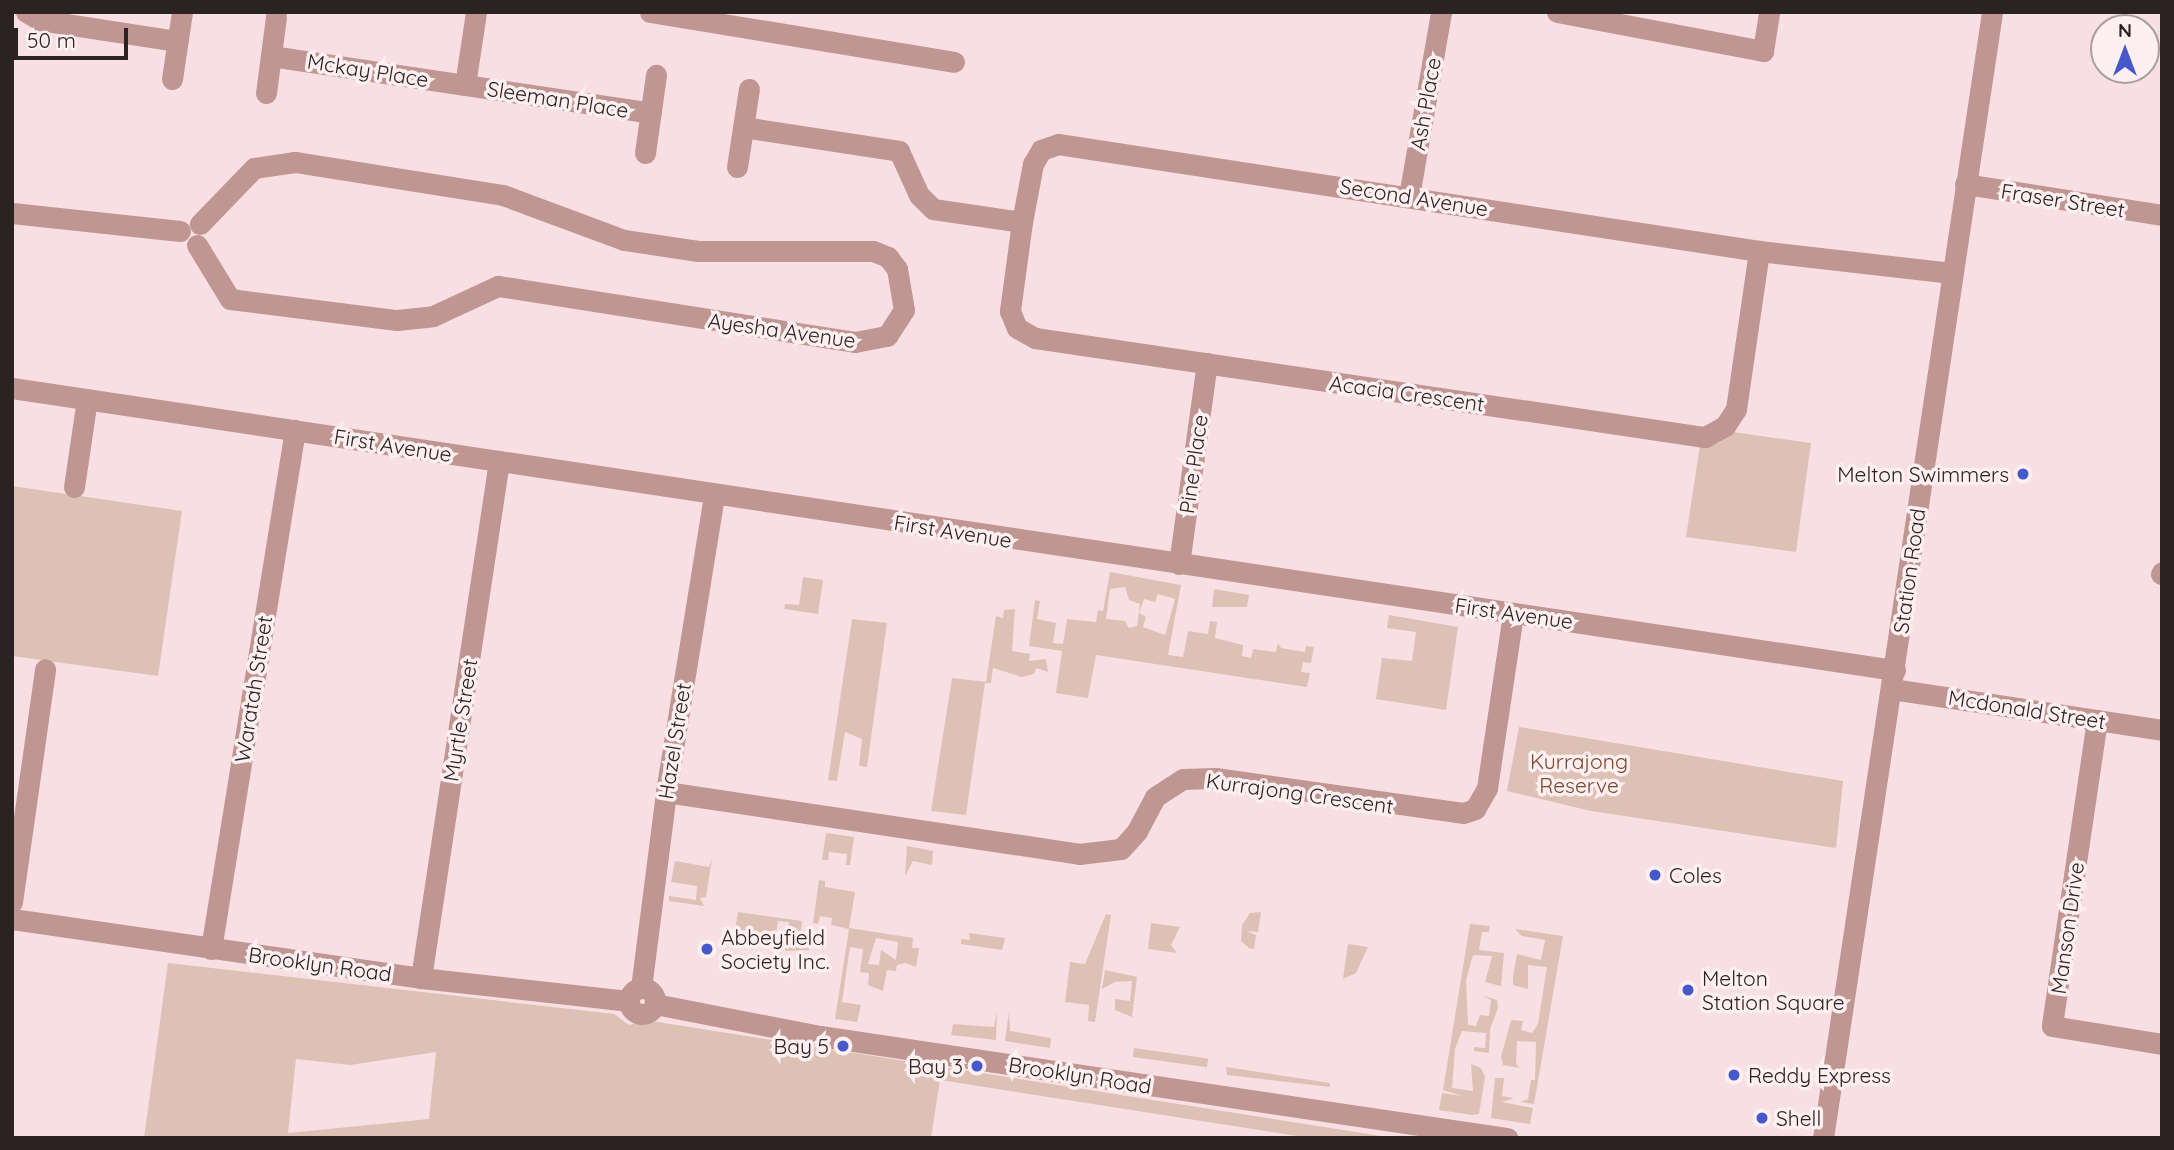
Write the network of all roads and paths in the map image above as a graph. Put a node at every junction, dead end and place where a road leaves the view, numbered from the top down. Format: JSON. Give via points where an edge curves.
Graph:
{"nodes":[{"id":1,"x":26,"y":12,"type":"edge"},
{"id":2,"x":182,"y":12,"type":"edge"},
{"id":3,"x":476,"y":12,"type":"edge"},
{"id":4,"x":650,"y":12,"type":"edge"},
{"id":5,"x":1441,"y":12,"type":"edge"},
{"id":6,"x":1557,"y":12,"type":"edge"},
{"id":7,"x":1769,"y":12,"type":"edge"},
{"id":8,"x":1992,"y":12,"type":"edge"},
{"id":9,"x":276,"y":17,"type":"dead end"},
{"id":10,"x":177,"y":41,"type":"junction"},
{"id":11,"x":271,"y":56,"type":"junction"},
{"id":12,"x":954,"y":62,"type":"dead end"},
{"id":13,"x":656,"y":75,"type":"dead end"},
{"id":14,"x":172,"y":79,"type":"dead end"},
{"id":15,"x":465,"y":85,"type":"junction"},
{"id":16,"x":750,"y":89,"type":"dead end"},
{"id":17,"x":266,"y":93,"type":"dead end"},
{"id":18,"x":650,"y":113,"type":"junction"},
{"id":19,"x":743,"y":127,"type":"junction"},
{"id":20,"x":645,"y":153,"type":"dead end"},
{"id":21,"x":737,"y":167,"type":"dead end"},
{"id":22,"x":1965,"y":184,"type":"junction"},
{"id":23,"x":1409,"y":196,"type":"junction"},
{"id":24,"x":12,"y":213,"type":"edge"},
{"id":25,"x":2162,"y":215,"type":"edge"},
{"id":26,"x":1022,"y":222,"type":"junction"},
{"id":27,"x":192,"y":233,"type":"junction"},
{"id":28,"x":1759,"y":251,"type":"junction"},
{"id":29,"x":1952,"y":273,"type":"junction"},
{"id":30,"x":1207,"y":363,"type":"junction"},
{"id":31,"x":12,"y":388,"type":"edge"},
{"id":32,"x":87,"y":399,"type":"junction"},
{"id":33,"x":295,"y":430,"type":"junction"},
{"id":34,"x":499,"y":461,"type":"junction"},
{"id":35,"x":74,"y":487,"type":"dead end"},
{"id":36,"x":714,"y":495,"type":"junction"},
{"id":37,"x":1179,"y":565,"type":"junction"},
{"id":38,"x":1513,"y":613,"type":"junction"},
{"id":39,"x":45,"y":669,"type":"dead end"},
{"id":40,"x":1893,"y":680,"type":"junction"},
{"id":41,"x":2097,"y":720,"type":"junction"},
{"id":42,"x":2162,"y":730,"type":"edge"},
{"id":43,"x":666,"y":792,"type":"junction"},
{"id":44,"x":12,"y":902,"type":"edge"},
{"id":45,"x":12,"y":919,"type":"edge"},
{"id":46,"x":211,"y":948,"type":"junction"},
{"id":47,"x":421,"y":978,"type":"junction"},
{"id":48,"x":642,"y":997,"type":"junction"},
{"id":49,"x":2162,"y":1044,"type":"edge"},
{"id":50,"x":1825,"y":1135,"type":"edge"},
{"id":51,"x":1507,"y":1138,"type":"edge"}],
"edges":[{"from":1,"to":10,"type":"street","via":[[40,20]]},
{"from":2,"to":10,"type":"street"},
{"from":3,"to":15,"type":"street"},
{"from":4,"to":12,"type":"street"},
{"from":5,"to":23,"type":"street","name":"Ash Place"},
{"from":6,"to":7,"type":"street","via":[[1763,51]]},
{"from":8,"to":22,"type":"street","name":"Station Road"},
{"from":9,"to":11,"type":"street"},
{"from":10,"to":14,"type":"street"},
{"from":11,"to":15,"type":"street","name":"Mckay Place"},
{"from":11,"to":17,"type":"street"},
{"from":13,"to":18,"type":"street","name":"Sleeman Place"},
{"from":15,"to":18,"type":"street","name":"Sleeman Place"},
{"from":16,"to":19,"type":"street"},
{"from":18,"to":20,"type":"street","name":"Sleeman Place"},
{"from":19,"to":21,"type":"street"},
{"from":19,"to":26,"type":"street","via":[[899,151],[919,195],[933,209]]},
{"from":22,"to":25,"type":"street","name":"Fraser Street"},
{"from":22,"to":29,"type":"street","name":"Station Road"},
{"from":23,"to":26,"type":"street","name":"Second Avenue","via":[[1058,144],[1041,150],[1033,164]]},
{"from":23,"to":28,"type":"street","name":"Second Avenue"},
{"from":24,"to":27,"type":"street"},
{"from":26,"to":30,"type":"street","name":"Acacia Crescent","via":[[1010,311],[1017,328],[1035,338]]},
{"from":27,"to":27,"type":"street","name":"Ayesha Avenue","via":[[254,168],[295,162],[503,195],[624,240],[698,251],[873,251],[888,257],[897,269],[904,310],[887,336],[855,342],[498,286],[433,316],[397,320],[230,299]]},
{"from":28,"to":29,"type":"street","name":"Second Avenue"},
{"from":28,"to":30,"type":"street","name":"Acacia Crescent","via":[[1736,409],[1725,426],[1705,437]]},
{"from":29,"to":40,"type":"street","name":"Station Road"},
{"from":30,"to":37,"type":"street","name":"Pine Place"},
{"from":31,"to":32,"type":"street","name":"First Avenue"},
{"from":32,"to":33,"type":"street","name":"First Avenue"},
{"from":32,"to":35,"type":"street"},
{"from":33,"to":34,"type":"street","name":"First Avenue"},
{"from":33,"to":46,"type":"street","name":"Waratah Street"},
{"from":34,"to":36,"type":"street","name":"First Avenue"},
{"from":34,"to":47,"type":"street","name":"Myrtle Street"},
{"from":36,"to":37,"type":"street","name":"First Avenue"},
{"from":36,"to":43,"type":"street","name":"Hazel Street"},
{"from":37,"to":38,"type":"street","name":"First Avenue"},
{"from":38,"to":40,"type":"street","name":"First Avenue"},
{"from":38,"to":43,"type":"street","name":"Kurrajong Crescent","via":[[1487,788],[1475,809],[1463,813],[1215,778],[1183,779],[1155,797],[1137,831],[1121,849],[1079,854]]},
{"from":39,"to":44,"type":"street"},
{"from":40,"to":41,"type":"street","name":"Mcdonald Street"},
{"from":40,"to":50,"type":"street","name":"Station Road"},
{"from":41,"to":42,"type":"street","name":"Mcdonald Street"},
{"from":41,"to":49,"type":"street","name":"Manson Drive","via":[[2052,1026]]},
{"from":43,"to":48,"type":"street","name":"Hazel Street"},
{"from":45,"to":46,"type":"street","name":"Brooklyn Road"},
{"from":46,"to":47,"type":"street","name":"Brooklyn Road"},
{"from":47,"to":48,"type":"street","name":"Brooklyn Road"},
{"from":48,"to":51,"type":"street","name":"Brooklyn Road","via":[[820,1036]]}]}
